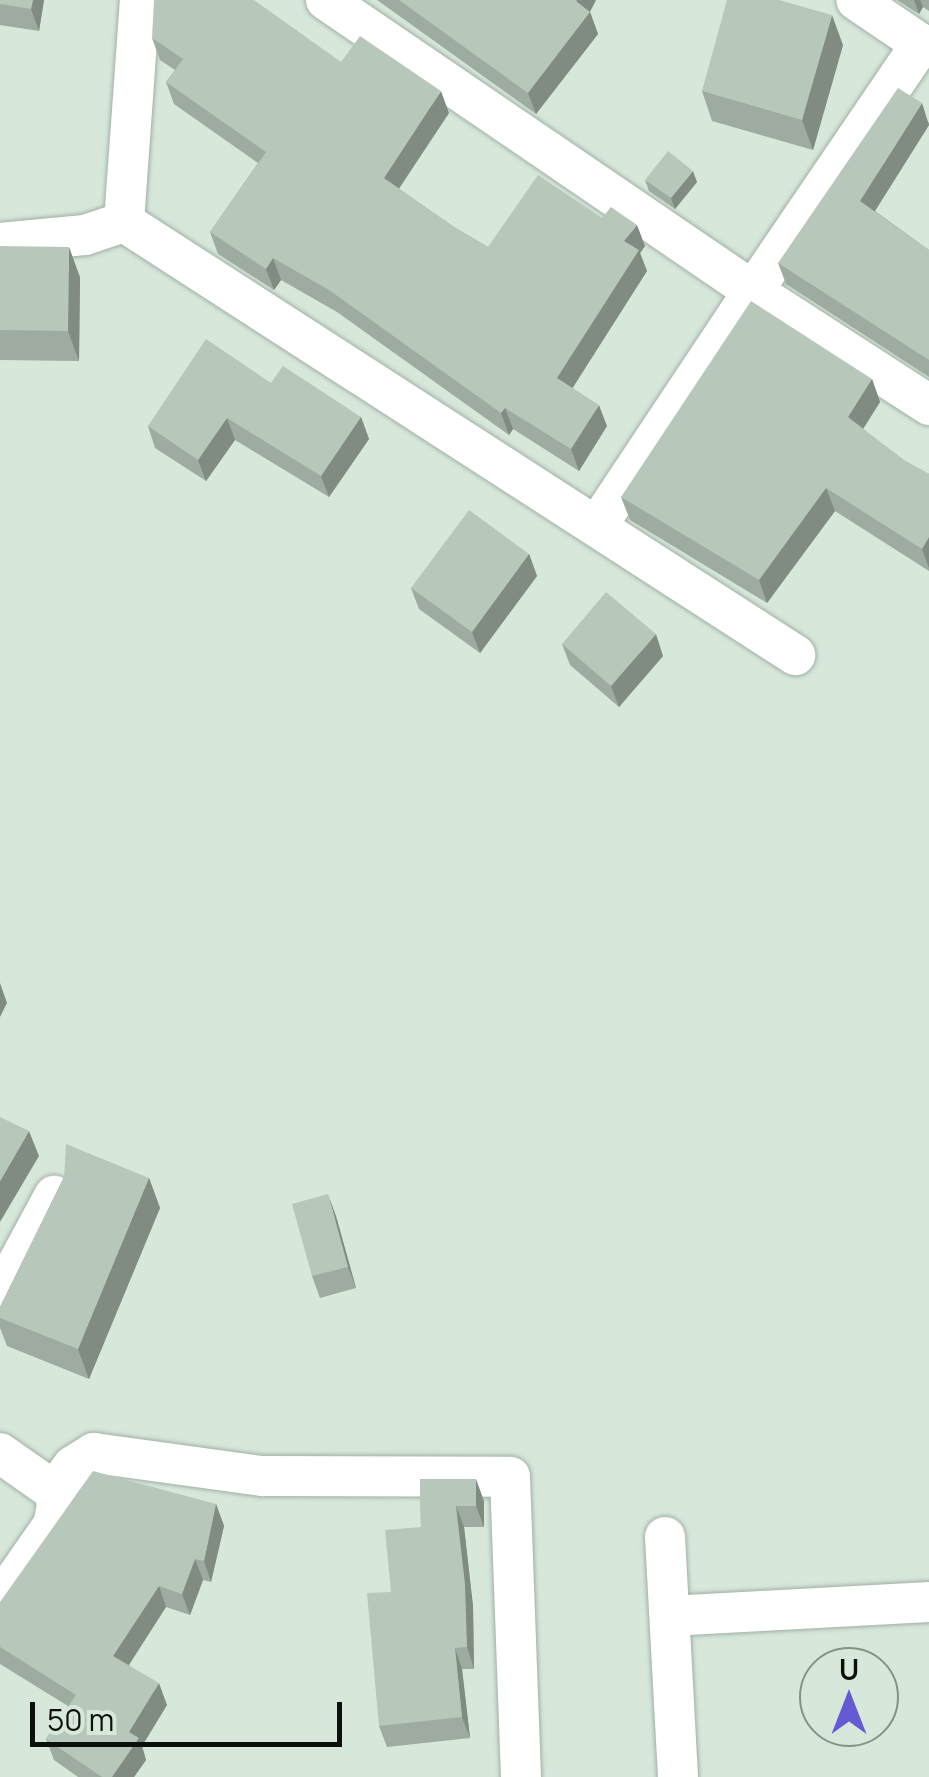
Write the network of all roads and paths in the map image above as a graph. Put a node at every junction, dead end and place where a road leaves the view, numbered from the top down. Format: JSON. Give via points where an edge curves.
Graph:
{"nodes":[{"id":1,"x":140,"y":0,"type":"edge"},
{"id":2,"x":326,"y":0,"type":"edge"},
{"id":3,"x":856,"y":0,"type":"edge"},
{"id":4,"x":926,"y":41,"type":"edge"},
{"id":5,"x":124,"y":222,"type":"junction"},
{"id":6,"x":0,"y":243,"type":"edge"},
{"id":7,"x":753,"y":291,"type":"junction"},
{"id":8,"x":929,"y":404,"type":"edge"},
{"id":9,"x":599,"y":524,"type":"junction"},
{"id":10,"x":795,"y":655,"type":"dead end"},
{"id":11,"x":54,"y":1196,"type":"edge"},
{"id":12,"x":0,"y":1296,"type":"edge"},
{"id":13,"x":0,"y":1453,"type":"edge"},
{"id":14,"x":54,"y":1491,"type":"junction"},
{"id":15,"x":666,"y":1536,"type":"dead end"},
{"id":16,"x":0,"y":1601,"type":"edge"},
{"id":17,"x":929,"y":1602,"type":"edge"},
{"id":18,"x":670,"y":1616,"type":"junction"},
{"id":19,"x":522,"y":1777,"type":"edge"},
{"id":20,"x":678,"y":1777,"type":"edge"}],
"edges":[{"from":1,"to":5,"type":"street"},
{"from":2,"to":7,"type":"street"},
{"from":3,"to":4,"type":"street"},
{"from":4,"to":7,"type":"street"},
{"from":5,"to":6,"type":"street","via":[[85,235]]},
{"from":5,"to":9,"type":"street"},
{"from":7,"to":8,"type":"street"},
{"from":7,"to":9,"type":"street"},
{"from":9,"to":10,"type":"street"},
{"from":11,"to":12,"type":"street"},
{"from":13,"to":14,"type":"street"},
{"from":14,"to":16,"type":"street","via":[[53,1525]]},
{"from":14,"to":19,"type":"street","via":[[73,1466],[94,1453],[263,1476],[510,1477]]},
{"from":15,"to":18,"type":"street"},
{"from":17,"to":18,"type":"street"},
{"from":18,"to":20,"type":"street"}]}
